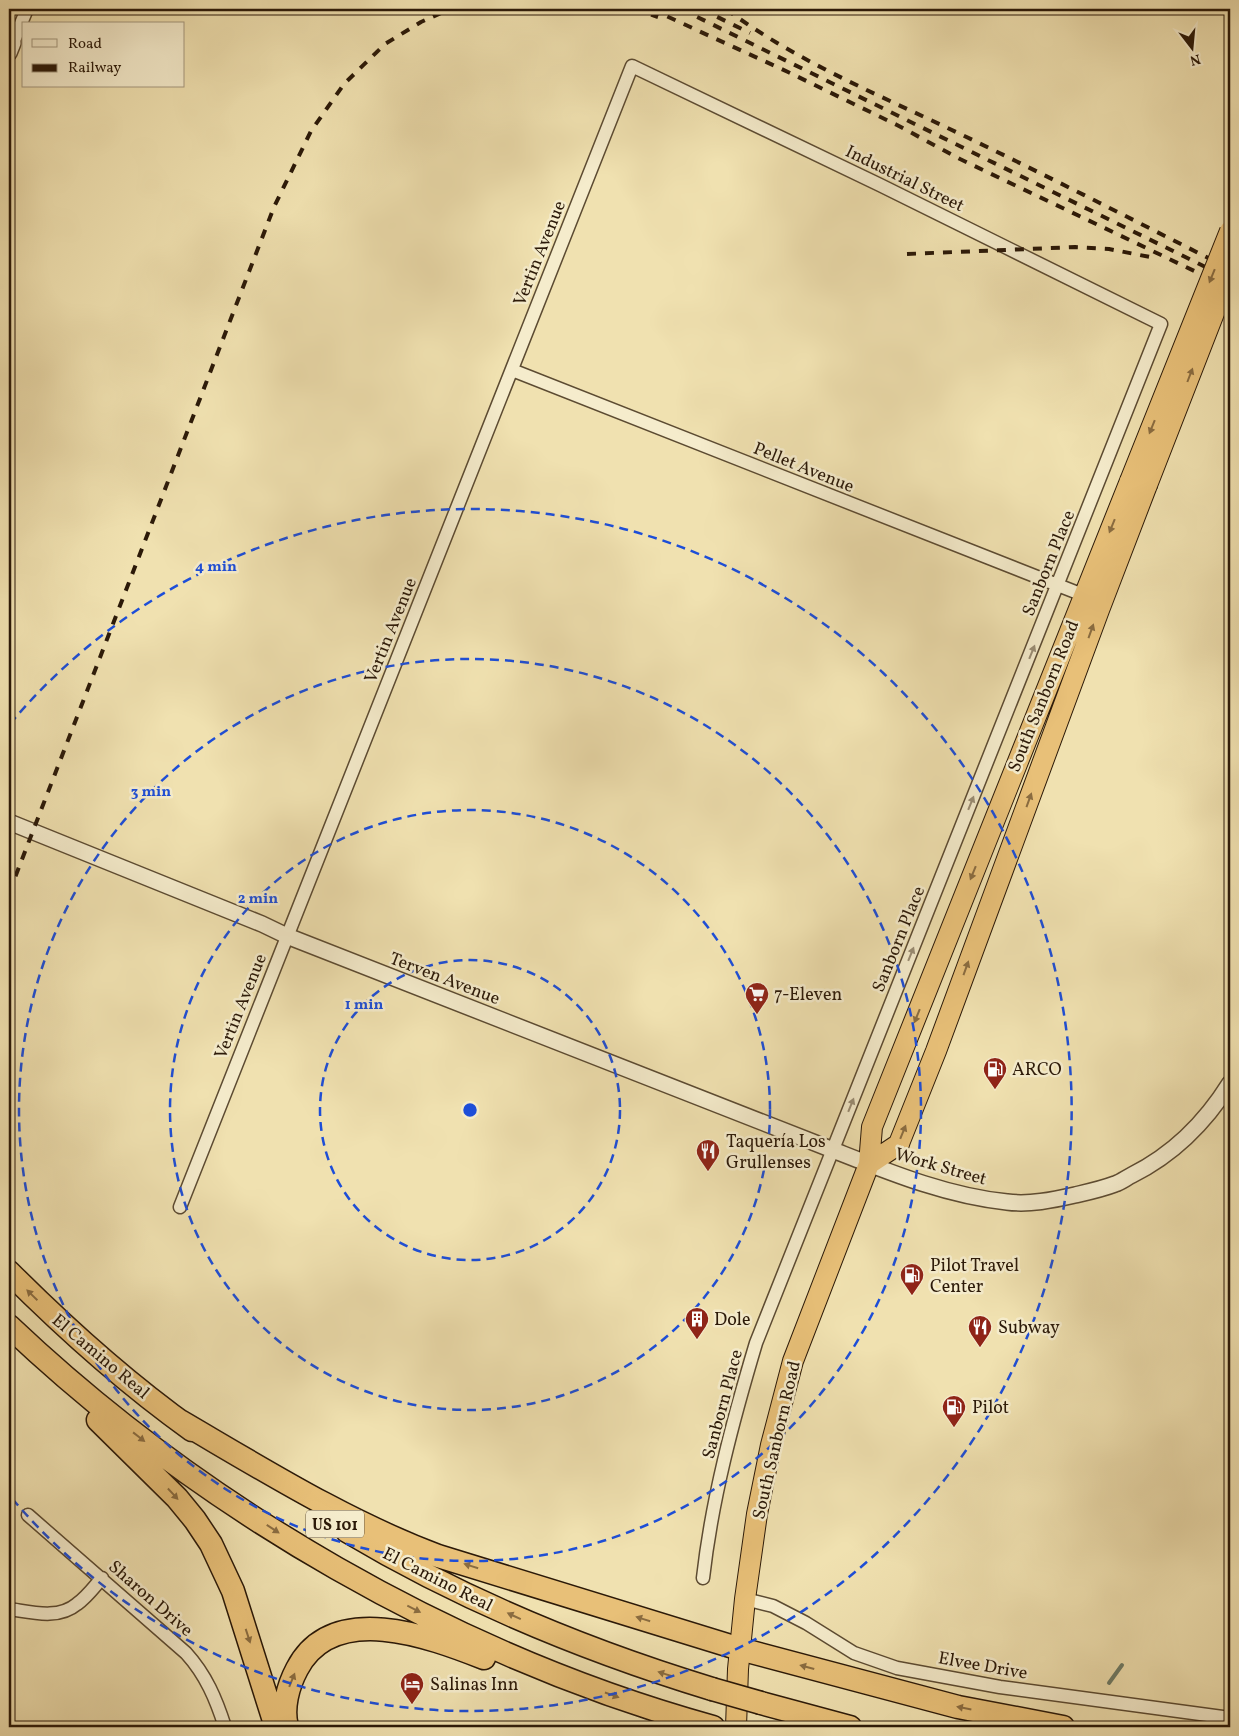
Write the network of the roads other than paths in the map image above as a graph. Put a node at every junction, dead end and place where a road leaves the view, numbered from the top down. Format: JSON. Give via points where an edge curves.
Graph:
{"nodes":[{"id":1,"x":27,"y":9,"type":"edge"},
{"id":2,"x":10,"y":45,"type":"edge"},
{"id":3,"x":632,"y":66,"type":"joint"},
{"id":4,"x":1230,"y":231,"type":"edge"},
{"id":5,"x":1230,"y":272,"type":"edge"},
{"id":6,"x":1161,"y":324,"type":"joint"},
{"id":7,"x":512,"y":370,"type":"junction"},
{"id":8,"x":1138,"y":483,"type":"junction"},
{"id":9,"x":1058,"y":586,"type":"junction"},
{"id":10,"x":1083,"y":595,"type":"junction"},
{"id":11,"x":9,"y":822,"type":"edge"},
{"id":12,"x":287,"y":936,"type":"junction"},
{"id":13,"x":1230,"y":1083,"type":"edge"},
{"id":14,"x":833,"y":1150,"type":"junction"},
{"id":15,"x":869,"y":1164,"type":"junction"},
{"id":16,"x":180,"y":1207,"type":"dead end"},
{"id":17,"x":9,"y":1272,"type":"edge"},
{"id":18,"x":9,"y":1326,"type":"edge"},
{"id":19,"x":30,"y":1346,"type":"junction"},
{"id":20,"x":180,"y":1421,"type":"junction"},
{"id":21,"x":28,"y":1515,"type":"dead end"},
{"id":22,"x":102,"y":1578,"type":"junction"},
{"id":23,"x":703,"y":1578,"type":"dead end"},
{"id":24,"x":745,"y":1599,"type":"junction"},
{"id":25,"x":9,"y":1609,"type":"edge"},
{"id":26,"x":740,"y":1649,"type":"junction"},
{"id":27,"x":586,"y":1686,"type":"junction"},
{"id":28,"x":1230,"y":1718,"type":"edge"},
{"id":29,"x":225,"y":1727,"type":"edge"},
{"id":30,"x":276,"y":1727,"type":"edge"},
{"id":31,"x":288,"y":1727,"type":"edge"},
{"id":32,"x":711,"y":1727,"type":"edge"},
{"id":33,"x":736,"y":1727,"type":"edge"},
{"id":34,"x":850,"y":1727,"type":"edge"},
{"id":35,"x":1063,"y":1727,"type":"edge"}],
"edges":[{"from":1,"to":2,"type":"street"},
{"from":3,"to":6,"type":"street","name":"Industrial Street"},
{"from":3,"to":7,"type":"street","name":"Vertin Avenue"},
{"from":4,"to":8,"type":"highway","name":"South Sanborn Road","one_way":true,"bridge":true},
{"from":8,"to":5,"type":"highway","name":"South Sanborn Road","one_way":true,"bridge":true},
{"from":6,"to":9,"type":"street","name":"Sanborn Place"},
{"from":7,"to":9,"type":"street","name":"Pellet Avenue"},
{"from":7,"to":12,"type":"street","name":"Vertin Avenue"},
{"from":8,"to":10,"type":"highway","name":"South Sanborn Road","one_way":true},
{"from":15,"to":8,"type":"highway","name":"South Sanborn Road","one_way":true,"via":[[899,1144],[943,1033],[1098,610]]},
{"from":9,"to":10,"type":"street","name":"Pellet Avenue"},
{"from":14,"to":9,"type":"street","name":"Sanborn Place","one_way":true},
{"from":10,"to":15,"type":"highway","name":"South Sanborn Road","one_way":true,"via":[[872,1127]]},
{"from":11,"to":12,"type":"street","name":"Terven Avenue"},
{"from":12,"to":14,"type":"street","name":"Terven Avenue"},
{"from":12,"to":16,"type":"street","name":"Vertin Avenue"},
{"from":13,"to":15,"type":"street","name":"Work Street","via":[[1200,1124],[1149,1167],[1115,1184],[1053,1200],[1009,1202],[956,1194]]},
{"from":14,"to":15,"type":"street","name":"Terven Avenue"},
{"from":14,"to":23,"type":"street","name":"Sanborn Place","via":[[756,1343],[740,1395],[715,1499]]},
{"from":15,"to":24,"type":"highway","name":"South Sanborn Road","via":[[793,1361],[762,1485]]},
{"from":20,"to":17,"type":"highway","name":"El Camino Real","number":"US 101","one_way":true,"via":[[117,1372]]},
{"from":18,"to":19,"type":"highway","name":"El Camino Real","number":"US 101"},
{"from":19,"to":27,"type":"highway","name":"El Camino Real","number":"US 101","one_way":true,"via":[[158,1451],[292,1541],[364,1584],[437,1621]]},
{"from":19,"to":30,"type":"highway","one_way":true,"via":[[93,1415],[177,1498],[204,1532],[233,1591]]},
{"from":26,"to":20,"type":"highway","one_way":true,"via":[[408,1545],[313,1498]]},
{"from":34,"to":20,"type":"highway","name":"El Camino Real","number":"US 101","one_way":true,"bridge":true,"via":[[656,1672],[600,1652],[454,1589],[382,1552],[312,1510]]},
{"from":21,"to":22,"type":"street","name":"Sharon Drive"},
{"from":22,"to":25,"type":"street","via":[[78,1604],[62,1612],[48,1614]]},
{"from":22,"to":29,"type":"street","name":"Sharon Drive","via":[[177,1643],[193,1661],[212,1690]]},
{"from":24,"to":26,"type":"highway","name":"South Sanborn Road"},
{"from":24,"to":28,"type":"street","name":"Elvee Drive","via":[[773,1606],[806,1622],[854,1653],[898,1668],[1009,1688]]},
{"from":26,"to":33,"type":"highway","name":"South Sanborn Road"},
{"from":35,"to":26,"type":"highway","one_way":true,"via":[[958,1707]]},
{"from":31,"to":27,"type":"highway","one_way":true,"via":[[287,1695],[299,1665],[320,1643],[350,1630],[370,1628],[422,1636],[501,1665]]},
{"from":27,"to":32,"type":"highway","name":"El Camino Real","number":"US 101","one_way":true}]}
